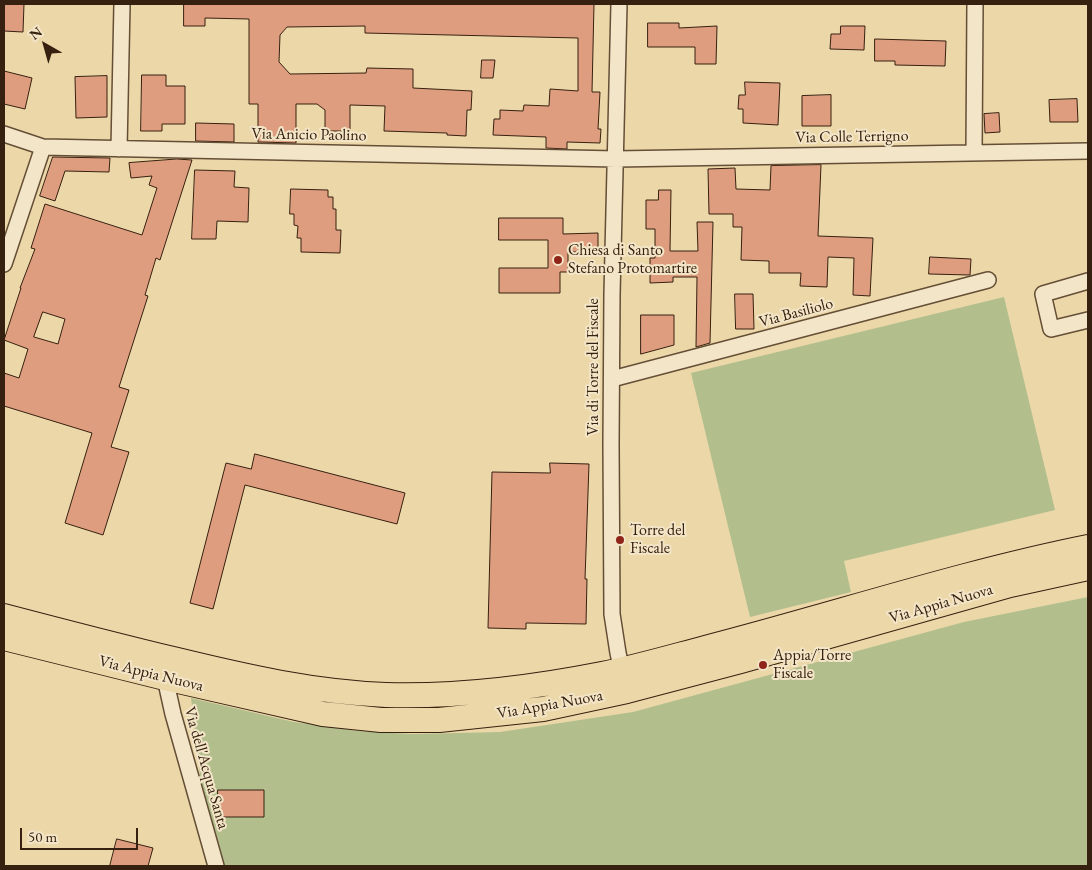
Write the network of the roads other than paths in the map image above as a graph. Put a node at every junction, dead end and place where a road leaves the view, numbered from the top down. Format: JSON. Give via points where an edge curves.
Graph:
{"nodes":[{"id":1,"x":122,"y":4,"type":"edge"},
{"id":2,"x":619,"y":4,"type":"edge"},
{"id":3,"x":976,"y":4,"type":"edge"},
{"id":4,"x":4,"y":134,"type":"edge"},
{"id":5,"x":43,"y":147,"type":"junction"},
{"id":6,"x":119,"y":148,"type":"junction"},
{"id":7,"x":1088,"y":151,"type":"edge"},
{"id":8,"x":974,"y":153,"type":"junction"},
{"id":9,"x":616,"y":159,"type":"junction"},
{"id":10,"x":4,"y":264,"type":"edge"},
{"id":11,"x":988,"y":280,"type":"dead end"},
{"id":12,"x":1088,"y":281,"type":"edge"},
{"id":13,"x":1088,"y":320,"type":"edge"},
{"id":14,"x":612,"y":379,"type":"junction"},
{"id":15,"x":1088,"y":547,"type":"edge"},
{"id":16,"x":1088,"y":568,"type":"edge"},
{"id":17,"x":4,"y":616,"type":"edge"},
{"id":18,"x":4,"y":638,"type":"edge"},
{"id":19,"x":165,"y":678,"type":"junction"},
{"id":20,"x":624,"y":680,"type":"junction"},
{"id":21,"x":216,"y":866,"type":"edge"}],
"edges":[{"from":1,"to":6,"type":"street"},
{"from":2,"to":9,"type":"street","name":"Via di Torre del Fiscale"},
{"from":3,"to":8,"type":"street"},
{"from":4,"to":5,"type":"street","name":"Via Anicio Paolino"},
{"from":5,"to":6,"type":"street","name":"Via Anicio Paolino"},
{"from":5,"to":10,"type":"street"},
{"from":6,"to":9,"type":"street","name":"Via Anicio Paolino"},
{"from":7,"to":8,"type":"street","name":"Via Colle Terrigno"},
{"from":8,"to":9,"type":"street","name":"Via Colle Terrigno"},
{"from":9,"to":14,"type":"street","name":"Via di Torre del Fiscale"},
{"from":11,"to":14,"type":"street","name":"Via Basiliolo"},
{"from":12,"to":13,"type":"street","via":[[1043,294],[1051,328]]},
{"from":14,"to":20,"type":"street","name":"Via di Torre del Fiscale","via":[[612,614]]},
{"from":15,"to":20,"type":"main road","name":"Via Appia Nuova","via":[[991,568],[747,637]]},
{"from":16,"to":20,"type":"main road","name":"Via Appia Nuova","via":[[1010,585],[740,661]]},
{"from":17,"to":20,"type":"main road","name":"Via Appia Nuova","via":[[247,677],[333,691],[410,695]]},
{"from":18,"to":19,"type":"main road","name":"Via Appia Nuova"},
{"from":19,"to":20,"type":"main road","name":"Via Appia Nuova","via":[[298,709],[381,720],[439,720],[543,709]]},
{"from":19,"to":21,"type":"street","name":"Via dell'Acqua Santa"}]}
